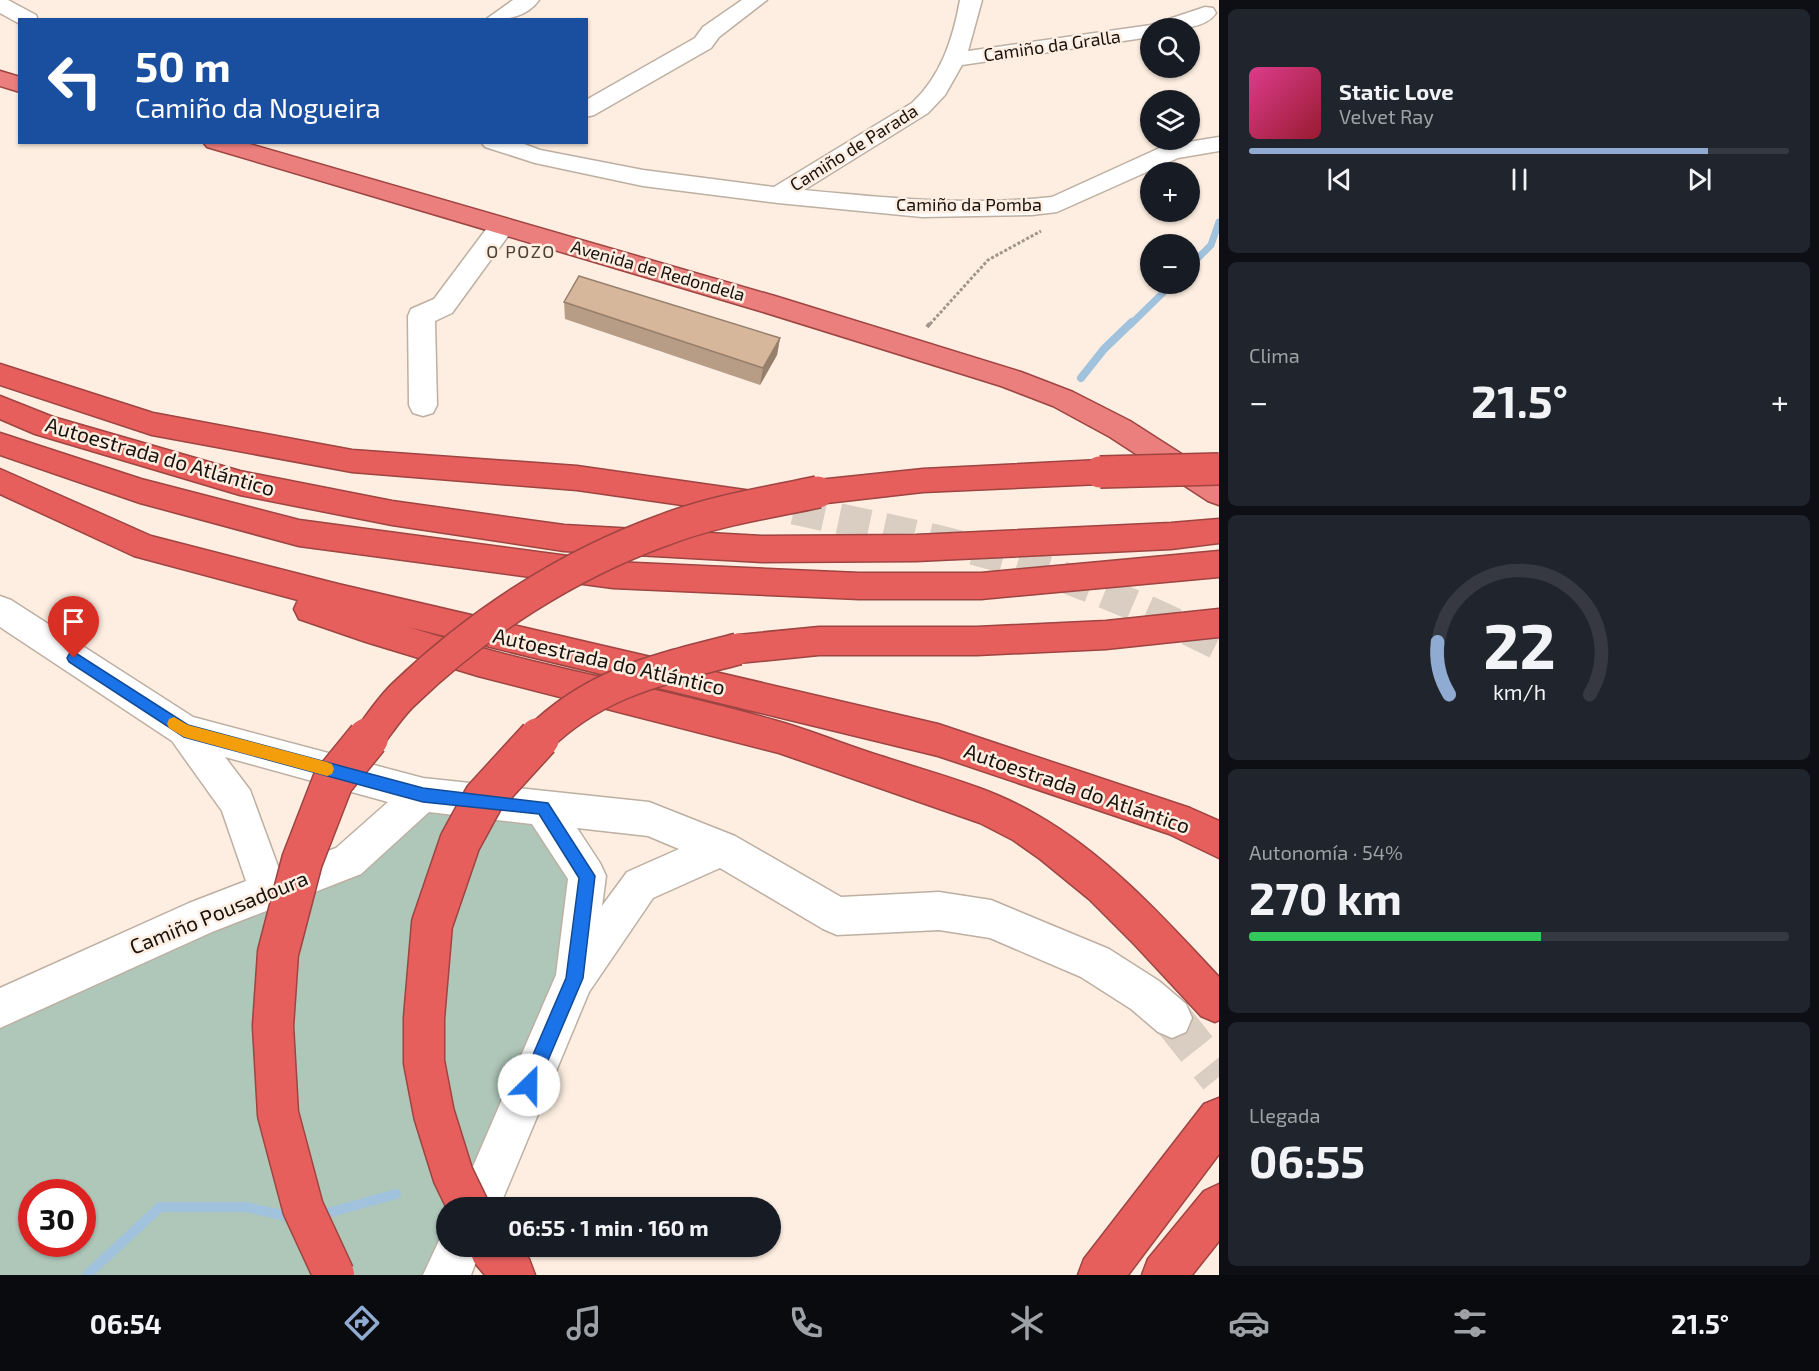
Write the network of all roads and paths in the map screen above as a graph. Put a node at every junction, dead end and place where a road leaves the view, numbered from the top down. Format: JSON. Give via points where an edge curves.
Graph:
{"nodes":[{"id":1,"x":528,"y":0,"type":"edge"},
{"id":2,"x":756,"y":0,"type":"edge"},
{"id":3,"x":971,"y":0,"type":"edge"},
{"id":4,"x":0,"y":4,"type":"edge"},
{"id":5,"x":1205,"y":13,"type":"dead end"},
{"id":6,"x":24,"y":18,"type":"edge"},
{"id":7,"x":498,"y":18,"type":"edge"},
{"id":8,"x":1194,"y":18,"type":"edge"},
{"id":9,"x":1140,"y":32,"type":"edge"},
{"id":10,"x":953,"y":60,"type":"junction"},
{"id":11,"x":0,"y":78,"type":"edge"},
{"id":12,"x":18,"y":84,"type":"edge"},
{"id":13,"x":588,"y":109,"type":"edge"},
{"id":14,"x":222,"y":144,"type":"edge"},
{"id":15,"x":506,"y":144,"type":"edge"},
{"id":16,"x":1219,"y":144,"type":"edge"},
{"id":17,"x":778,"y":195,"type":"junction"},
{"id":18,"x":1057,"y":204,"type":"junction"},
{"id":19,"x":502,"y":226,"type":"junction"},
{"id":20,"x":917,"y":350,"type":"junction"},
{"id":21,"x":0,"y":374,"type":"edge"},
{"id":22,"x":423,"y":405,"type":"dead end"},
{"id":23,"x":0,"y":407,"type":"edge"},
{"id":24,"x":0,"y":444,"type":"edge"},
{"id":25,"x":1219,"y":469,"type":"edge"},
{"id":26,"x":0,"y":481,"type":"edge"},
{"id":27,"x":1219,"y":493,"type":"edge"},
{"id":28,"x":806,"y":500,"type":"junction"},
{"id":29,"x":1219,"y":531,"type":"edge"},
{"id":30,"x":145,"y":547,"type":"junction"},
{"id":31,"x":1207,"y":566,"type":"edge"},
{"id":32,"x":0,"y":610,"type":"edge"},
{"id":33,"x":1219,"y":623,"type":"edge"},
{"id":34,"x":184,"y":730,"type":"junction"},
{"id":35,"x":423,"y":795,"type":"junction"},
{"id":36,"x":543,"y":808,"type":"junction"},
{"id":37,"x":1219,"y":840,"type":"edge"},
{"id":38,"x":722,"y":849,"type":"junction"},
{"id":39,"x":268,"y":891,"type":"junction"},
{"id":40,"x":574,"y":978,"type":"junction"},
{"id":41,"x":1215,"y":1002,"type":"dead end"},
{"id":42,"x":0,"y":1008,"type":"edge"},
{"id":43,"x":1172,"y":1018,"type":"tunnel mouth"},
{"id":44,"x":1219,"y":1119,"type":"edge"},
{"id":45,"x":464,"y":1197,"type":"edge"},
{"id":46,"x":482,"y":1197,"type":"edge"},
{"id":47,"x":1219,"y":1206,"type":"edge"},
{"id":48,"x":456,"y":1257,"type":"edge"},
{"id":49,"x":499,"y":1257,"type":"edge"},
{"id":50,"x":334,"y":1275,"type":"edge"},
{"id":51,"x":445,"y":1275,"type":"edge"},
{"id":52,"x":513,"y":1275,"type":"edge"},
{"id":53,"x":1100,"y":1275,"type":"edge"},
{"id":54,"x":1164,"y":1275,"type":"edge"}],
"edges":[{"from":1,"to":7,"type":"street"},
{"from":2,"to":13,"type":"street","via":[[711,32],[703,43]]},
{"from":3,"to":10,"type":"street","name":"Camiño de Parada"},
{"from":4,"to":6,"type":"street"},
{"from":5,"to":8,"type":"street"},
{"from":9,"to":10,"type":"street","name":"Camiño da Gralla"},
{"from":10,"to":17,"type":"street","name":"Camiño de Parada","via":[[938,90],[920,108]]},
{"from":11,"to":12,"type":"highway"},
{"from":14,"to":19,"type":"highway","name":"Avenida de Redondela"},
{"from":15,"to":17,"type":"street","name":"Camiño de Parada","via":[[535,156],[643,178]]},
{"from":16,"to":18,"type":"street","name":"Camiño da Pomba","via":[[1172,151]]},
{"from":17,"to":18,"type":"street","name":"Camiño da Pomba","via":[[922,209]]},
{"from":18,"to":20,"type":"path","via":[[1059,213],[1041,231],[980,267],[924,330]]},
{"from":19,"to":20,"type":"highway","name":"Avenida de Redondela"},
{"from":19,"to":22,"type":"street","via":[[443,306],[421,316]]},
{"from":20,"to":27,"type":"highway","name":"Avenida de Redondela","via":[[1063,399],[1120,429]]},
{"from":21,"to":28,"type":"highway","via":[[152,424],[352,461]]},
{"from":23,"to":29,"type":"highway","name":"Autoestrada do Atlántico","via":[[45,426],[240,483],[392,513],[564,538],[786,549],[916,548]]},
{"from":24,"to":31,"type":"highway","name":"Autoestrada do Atlántico","via":[[140,491],[298,533],[613,575],[859,586],[981,586]]},
{"from":25,"to":28,"type":"highway","bridge":true,"via":[[992,475],[875,484]]},
{"from":26,"to":30,"type":"highway","name":"Autoestrada do Atlántico"},
{"from":28,"to":50,"type":"highway","bridge":true,"via":[[727,511],[665,529],[548,583],[466,641],[403,695],[333,781],[302,861],[278,953],[273,1026],[278,1114],[303,1208]]},
{"from":30,"to":37,"type":"highway","name":"Autoestrada do Atlántico","via":[[938,741],[1177,820]]},
{"from":30,"to":41,"type":"highway","via":[[350,624],[561,684],[767,734],[978,806],[1024,826],[1084,870],[1148,928]]},
{"from":32,"to":34,"type":"street"},
{"from":33,"to":45,"type":"highway","bridge":true,"via":[[1106,635],[977,641],[819,641],[738,649],[639,675],[578,706],[514,762],[484,798],[460,842],[432,924],[424,1062],[434,1114]]},
{"from":34,"to":35,"type":"street"},
{"from":34,"to":39,"type":"street","via":[[237,802]]},
{"from":35,"to":36,"type":"street"},
{"from":35,"to":39,"type":"street","name":"Camiño Pousadoura","via":[[348,861]]},
{"from":36,"to":38,"type":"street","via":[[649,819]]},
{"from":36,"to":40,"type":"street","via":[[587,876]]},
{"from":38,"to":40,"type":"street","via":[[640,885]]},
{"from":38,"to":43,"type":"street","via":[[837,916],[939,911],[991,919],[1095,963],[1145,995]]},
{"from":39,"to":42,"type":"street","name":"Camiño Pousadoura","via":[[203,916]]},
{"from":40,"to":46,"type":"street"},
{"from":44,"to":53,"type":"highway"},
{"from":47,"to":54,"type":"highway"},
{"from":48,"to":51,"type":"street"},
{"from":49,"to":52,"type":"highway"}]}
